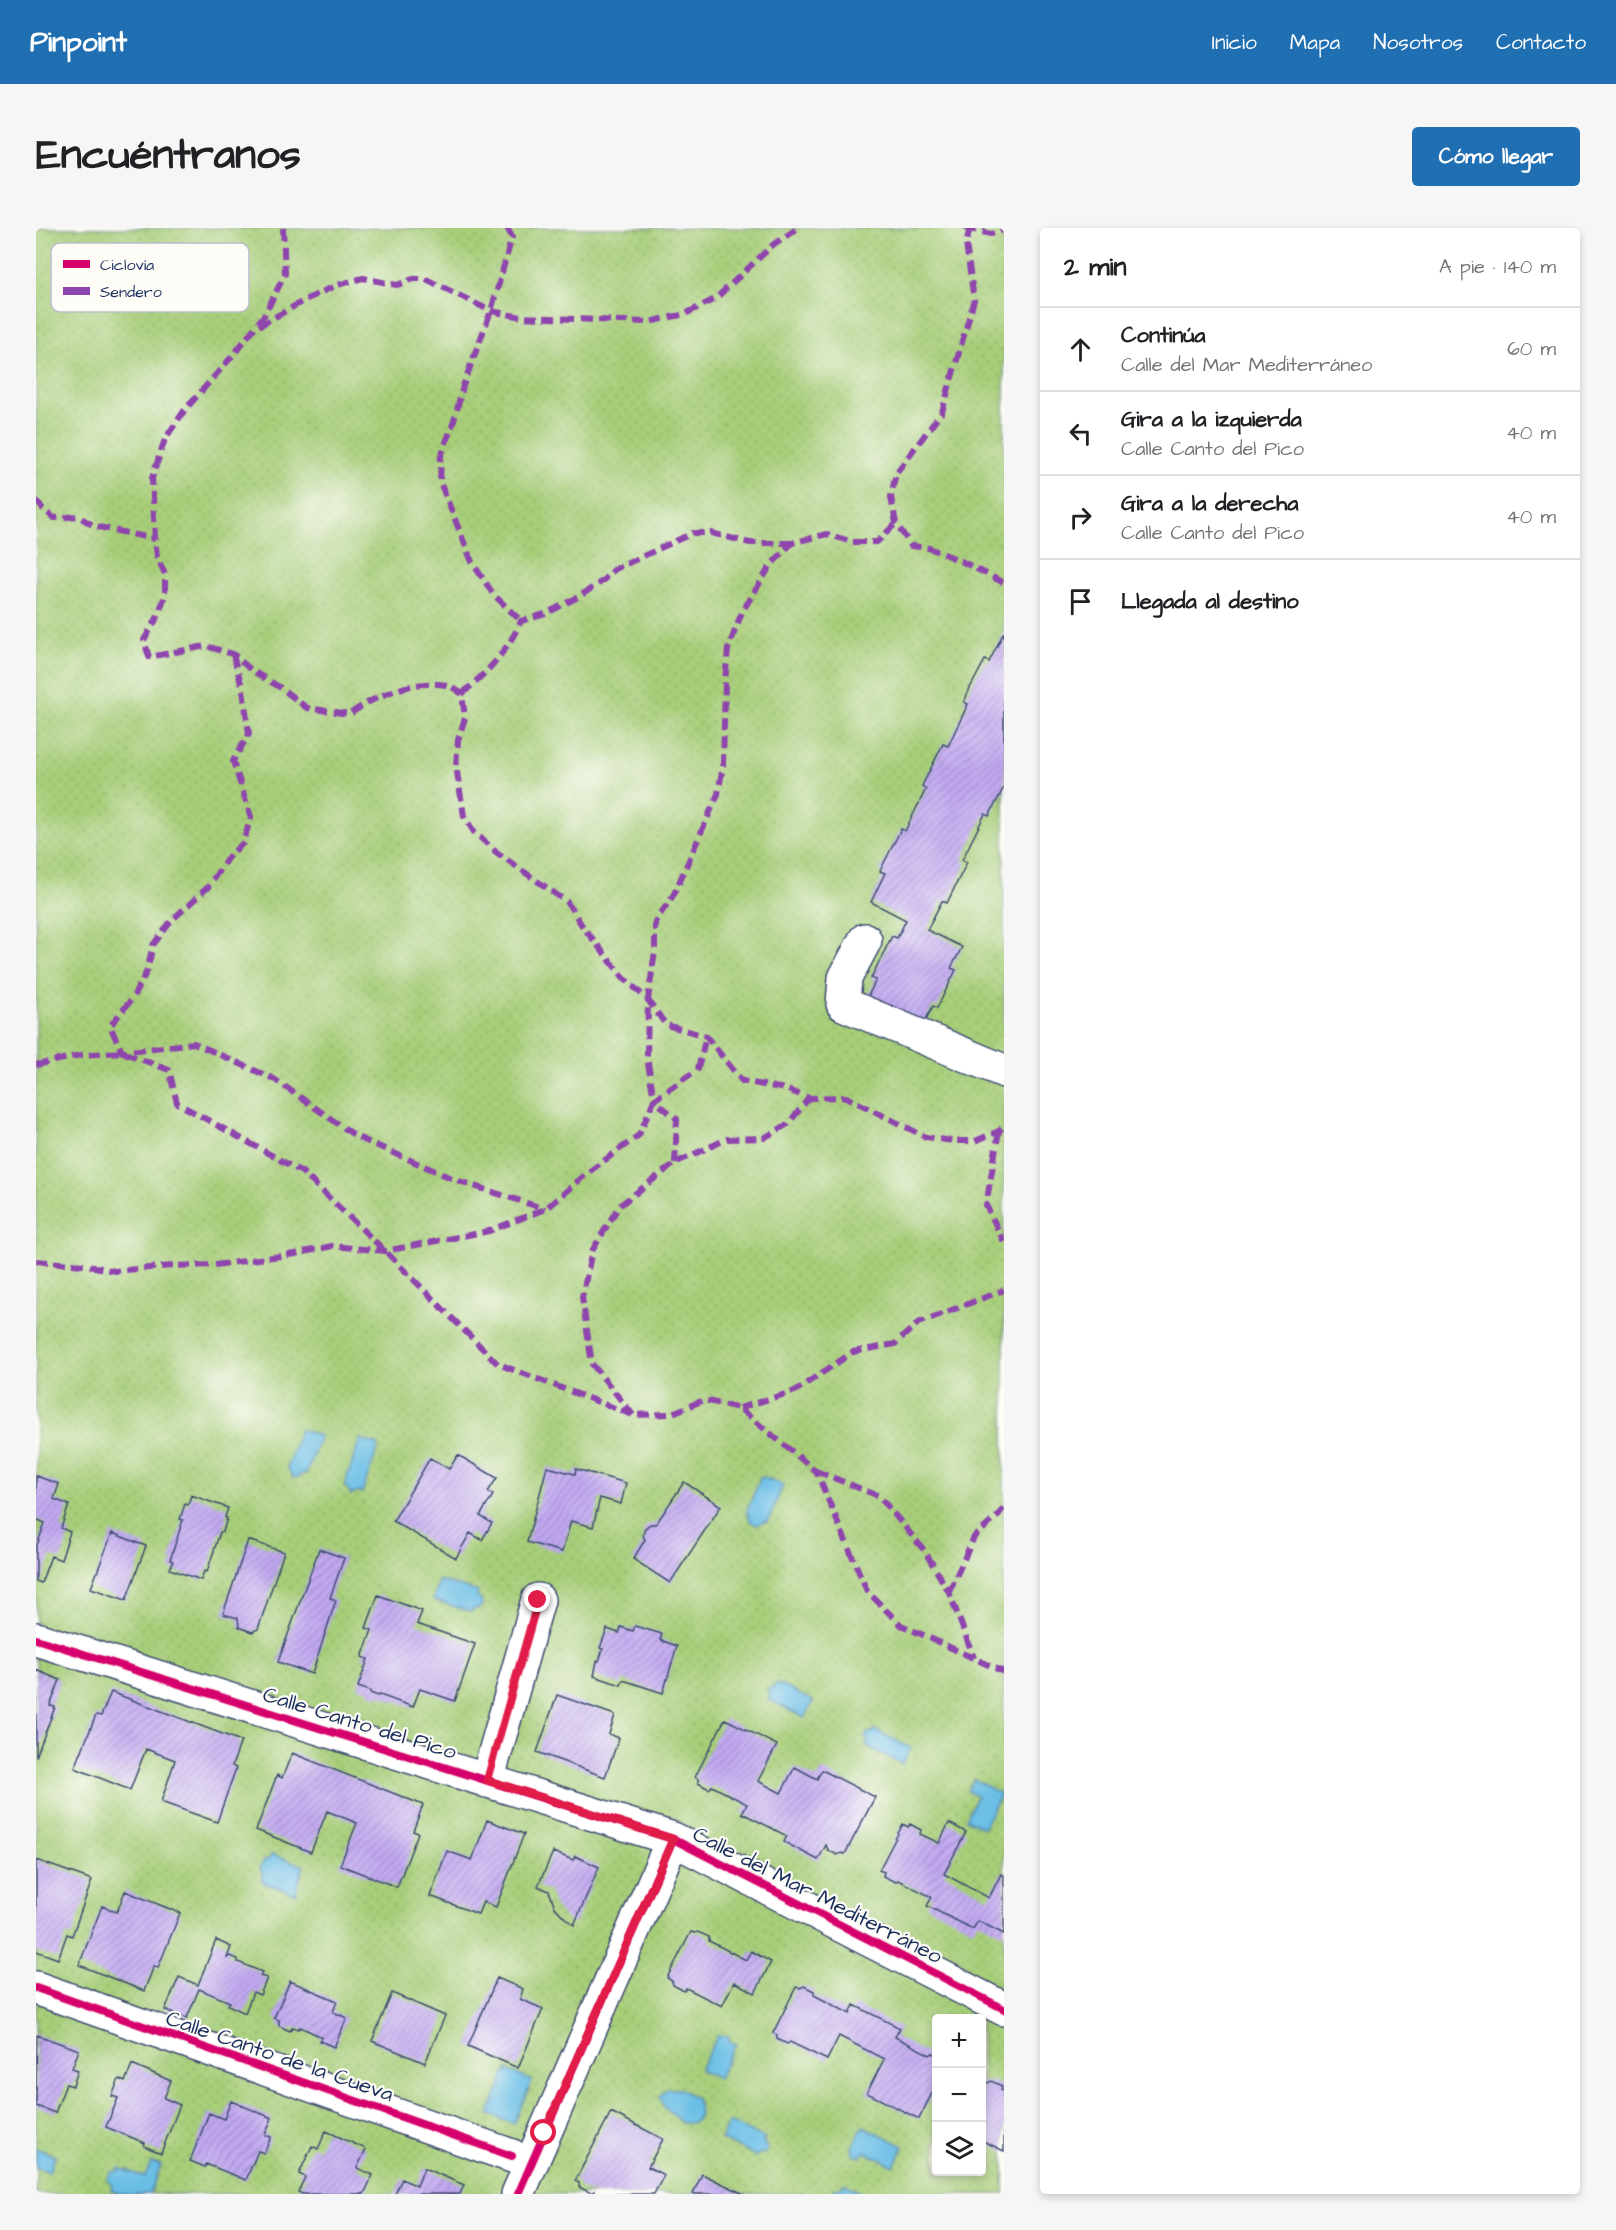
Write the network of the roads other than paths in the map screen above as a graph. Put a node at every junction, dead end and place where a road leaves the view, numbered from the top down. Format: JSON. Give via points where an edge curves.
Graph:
{"nodes":[{"id":1,"x":865,"y":940,"type":"dead end"},
{"id":2,"x":1004,"y":1071,"type":"edge"},
{"id":3,"x":538,"y":1600,"type":"dead end"},
{"id":4,"x":36,"y":1639,"type":"edge"},
{"id":5,"x":487,"y":1780,"type":"junction"},
{"id":6,"x":673,"y":1839,"type":"junction"},
{"id":7,"x":36,"y":1988,"type":"edge"},
{"id":8,"x":1004,"y":2009,"type":"edge"},
{"id":9,"x":512,"y":2156,"type":"dead end"},
{"id":10,"x":518,"y":2194,"type":"edge"}],
"edges":[{"from":1,"to":2,"type":"street","via":[[845,978],[843,1004]]},
{"from":3,"to":5,"type":"street"},
{"from":4,"to":5,"type":"street","name":"Calle Canto del Pico"},
{"from":5,"to":6,"type":"street","name":"Calle Canto del Pico"},
{"from":6,"to":8,"type":"street","name":"Calle del Mar Mediterráneo"},
{"from":6,"to":10,"type":"street","name":"Calle del Mar Mediterráneo"},
{"from":7,"to":9,"type":"street","name":"Calle Canto de la Cueva"}]}
